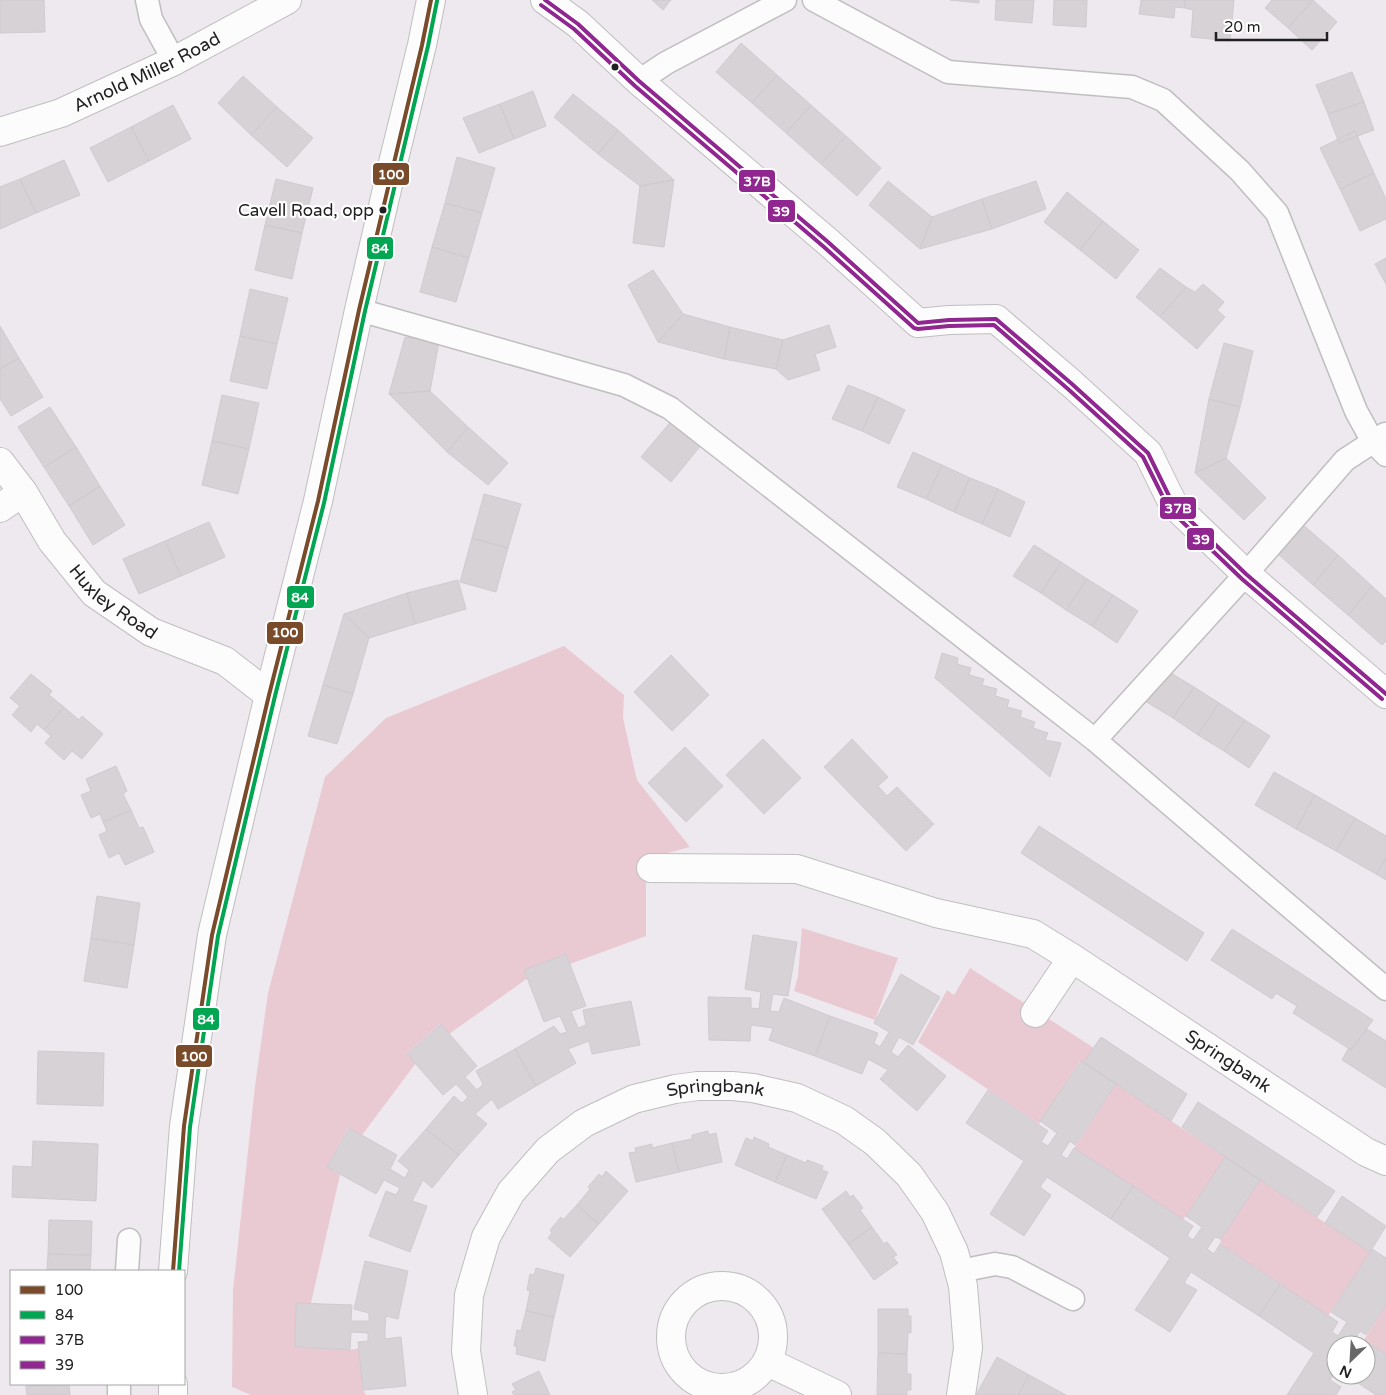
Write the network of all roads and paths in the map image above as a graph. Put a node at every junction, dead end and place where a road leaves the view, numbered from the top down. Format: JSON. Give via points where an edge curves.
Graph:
{"nodes":[{"id":1,"x":147,"y":0,"type":"edge"},
{"id":2,"x":287,"y":0,"type":"edge"},
{"id":3,"x":431,"y":0,"type":"edge"},
{"id":4,"x":545,"y":0,"type":"edge"},
{"id":5,"x":785,"y":0,"type":"edge"},
{"id":6,"x":814,"y":0,"type":"edge"},
{"id":7,"x":174,"y":61,"type":"junction"},
{"id":8,"x":639,"y":80,"type":"junction"},
{"id":9,"x":0,"y":132,"type":"edge"},
{"id":10,"x":359,"y":310,"type":"junction"},
{"id":11,"x":1382,"y":444,"type":"edge"},
{"id":12,"x":0,"y":462,"type":"edge"},
{"id":13,"x":23,"y":492,"type":"junction"},
{"id":14,"x":0,"y":508,"type":"edge"},
{"id":15,"x":1246,"y":574,"type":"junction"},
{"id":16,"x":1386,"y":694,"type":"edge"},
{"id":17,"x":269,"y":695,"type":"junction"},
{"id":18,"x":1096,"y":740,"type":"junction"},
{"id":19,"x":651,"y":868,"type":"dead end"},
{"id":20,"x":1072,"y":958,"type":"junction"},
{"id":21,"x":1386,"y":989,"type":"edge"},
{"id":22,"x":1035,"y":1013,"type":"dead end"},
{"id":23,"x":1386,"y":1160,"type":"edge"},
{"id":24,"x":129,"y":1240,"type":"dead end"},
{"id":25,"x":127,"y":1270,"type":"edge"},
{"id":26,"x":173,"y":1270,"type":"edge"},
{"id":27,"x":960,"y":1271,"type":"junction"},
{"id":28,"x":1073,"y":1299,"type":"dead end"},
{"id":29,"x":768,"y":1362,"type":"dead end"},
{"id":30,"x":473,"y":1395,"type":"edge"},
{"id":31,"x":837,"y":1395,"type":"edge"},
{"id":32,"x":961,"y":1395,"type":"edge"}],
"edges":[{"from":1,"to":7,"type":"lane","via":[[151,19]]},
{"from":2,"to":7,"type":"street","name":"Arnold Miller Road"},
{"from":3,"to":10,"type":"street"},
{"from":4,"to":8,"type":"street","via":[[578,24]]},
{"from":5,"to":8,"type":"lane"},
{"from":6,"to":11,"type":"lane","via":[[948,72],[1132,87],[1163,100],[1240,171],[1277,213],[1356,411]]},
{"from":7,"to":9,"type":"street","name":"Arnold Miller Road","via":[[61,113]]},
{"from":8,"to":15,"type":"street","via":[[918,323],[996,319],[1148,453],[1173,504]]},
{"from":10,"to":17,"type":"street","via":[[318,501]]},
{"from":10,"to":18,"type":"lane","via":[[624,386],[670,408]]},
{"from":11,"to":15,"type":"lane","via":[[1345,460]]},
{"from":12,"to":13,"type":"street","name":"Huxley Road"},
{"from":13,"to":14,"type":"street"},
{"from":13,"to":17,"type":"street","name":"Huxley Road","via":[[52,541],[94,593],[150,632],[225,661]]},
{"from":15,"to":16,"type":"street"},
{"from":15,"to":18,"type":"lane"},
{"from":17,"to":26,"type":"street","via":[[212,935],[184,1126]]},
{"from":18,"to":21,"type":"lane"},
{"from":19,"to":20,"type":"street","name":"Springbank","via":[[797,869],[936,914],[1034,934]]},
{"from":20,"to":22,"type":"street"},
{"from":20,"to":23,"type":"street","name":"Springbank","via":[[1366,1152]]},
{"from":24,"to":25,"type":"lane"},
{"from":27,"to":28,"type":"lane","via":[[995,1264],[1012,1267]]},
{"from":27,"to":30,"type":"street","name":"Springbank","via":[[935,1212],[909,1175],[875,1142],[844,1120],[797,1098],[746,1088],[698,1086],[634,1099],[584,1123],[548,1150],[511,1192],[486,1237],[469,1295],[466,1351]]},
{"from":27,"to":32,"type":"street","name":"Springbank","via":[[968,1348]]},
{"from":29,"to":31,"type":"street"}]}
